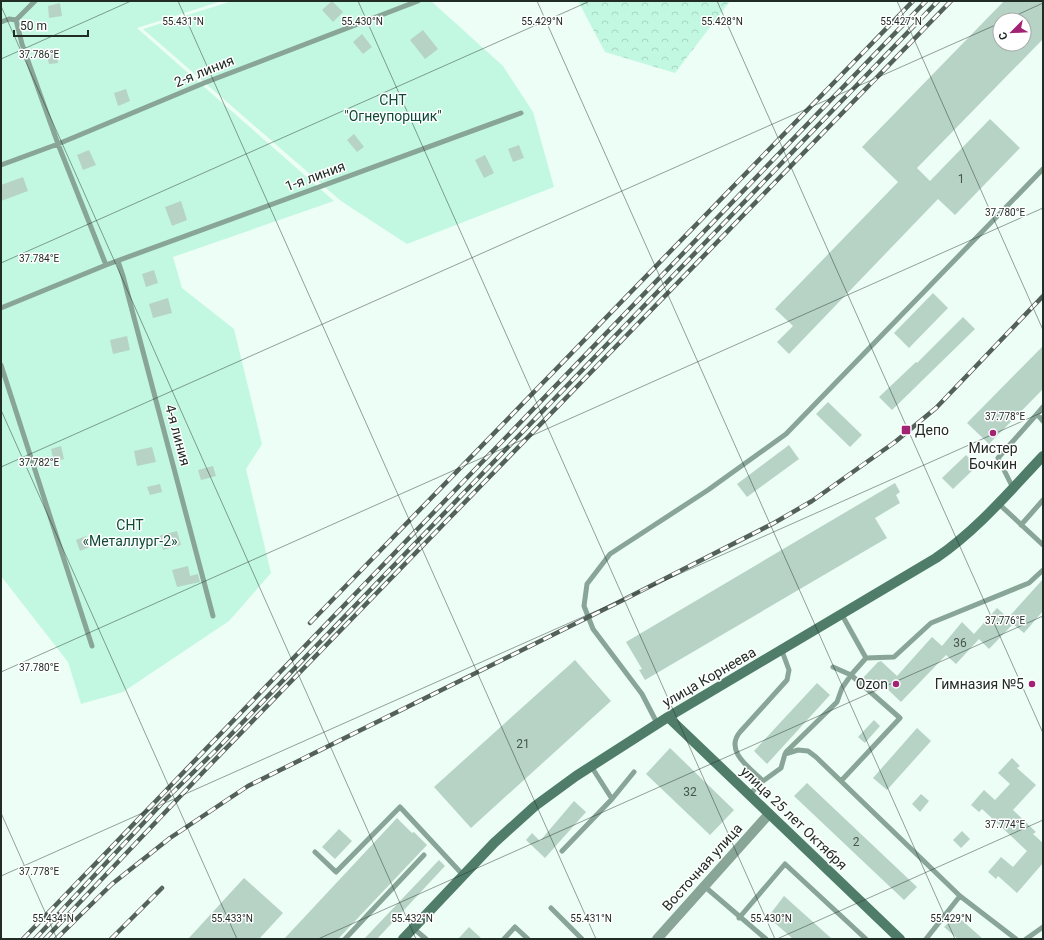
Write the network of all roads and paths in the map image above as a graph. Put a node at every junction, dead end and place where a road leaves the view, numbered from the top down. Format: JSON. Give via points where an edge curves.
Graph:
{"nodes":[{"id":1,"x":35,"y":1,"type":"edge"},
{"id":2,"x":418,"y":1,"type":"edge"},
{"id":3,"x":16,"y":20,"type":"junction"},
{"id":4,"x":1,"y":22,"type":"edge"},
{"id":5,"x":521,"y":113,"type":"dead end"},
{"id":6,"x":58,"y":144,"type":"junction"},
{"id":7,"x":1,"y":165,"type":"edge"},
{"id":8,"x":1043,"y":169,"type":"edge"},
{"id":9,"x":118,"y":261,"type":"junction"},
{"id":10,"x":106,"y":265,"type":"junction"},
{"id":11,"x":1,"y":308,"type":"edge"},
{"id":12,"x":1,"y":365,"type":"edge"},
{"id":13,"x":1043,"y":408,"type":"edge"},
{"id":14,"x":1037,"y":414,"type":"junction"},
{"id":15,"x":1043,"y":421,"type":"edge"},
{"id":16,"x":1043,"y":456,"type":"edge"},
{"id":17,"x":1013,"y":488,"type":"junction"},
{"id":18,"x":1043,"y":500,"type":"edge"},
{"id":19,"x":999,"y":504,"type":"junction"},
{"id":20,"x":1021,"y":525,"type":"junction"},
{"id":21,"x":1043,"y":545,"type":"edge"},
{"id":22,"x":1043,"y":570,"type":"edge"},
{"id":23,"x":842,"y":615,"type":"junction"},
{"id":24,"x":213,"y":616,"type":"dead end"},
{"id":25,"x":92,"y":646,"type":"dead end"},
{"id":26,"x":782,"y":651,"type":"junction"},
{"id":27,"x":866,"y":658,"type":"junction"},
{"id":28,"x":833,"y":667,"type":"dead end"},
{"id":29,"x":851,"y":676,"type":"junction"},
{"id":30,"x":668,"y":717,"type":"junction"},
{"id":31,"x":657,"y":723,"type":"junction"},
{"id":32,"x":785,"y":754,"type":"junction"},
{"id":33,"x":591,"y":765,"type":"junction"},
{"id":34,"x":634,"y":772,"type":"dead end"},
{"id":35,"x":763,"y":780,"type":"junction"},
{"id":36,"x":841,"y":781,"type":"junction"},
{"id":37,"x":749,"y":795,"type":"junction"},
{"id":38,"x":612,"y":799,"type":"junction"},
{"id":39,"x":769,"y":814,"type":"junction"},
{"id":40,"x":562,"y":851,"type":"dead end"},
{"id":41,"x":315,"y":852,"type":"dead end"},
{"id":42,"x":424,"y":855,"type":"dead end"},
{"id":43,"x":463,"y":874,"type":"junction"},
{"id":44,"x":704,"y":886,"type":"junction"},
{"id":45,"x":960,"y":896,"type":"junction"},
{"id":46,"x":551,"y":908,"type":"dead end"},
{"id":47,"x":740,"y":918,"type":"junction"},
{"id":48,"x":1043,"y":926,"type":"edge"},
{"id":49,"x":413,"y":928,"type":"junction"},
{"id":50,"x":345,"y":939,"type":"edge"},
{"id":51,"x":403,"y":939,"type":"edge"},
{"id":52,"x":426,"y":939,"type":"edge"},
{"id":53,"x":504,"y":939,"type":"edge"},
{"id":54,"x":528,"y":939,"type":"edge"},
{"id":55,"x":582,"y":939,"type":"edge"},
{"id":56,"x":656,"y":939,"type":"edge"},
{"id":57,"x":766,"y":939,"type":"edge"},
{"id":58,"x":866,"y":939,"type":"edge"},
{"id":59,"x":900,"y":939,"type":"edge"},
{"id":60,"x":926,"y":939,"type":"edge"},
{"id":61,"x":1016,"y":939,"type":"edge"},
{"id":62,"x":1026,"y":939,"type":"edge"}],
"edges":[{"from":1,"to":3,"type":"lane"},
{"from":2,"to":6,"type":"lane","name":"2-я линия","via":[[204,83]]},
{"from":3,"to":4,"type":"lane"},
{"from":3,"to":6,"type":"lane","via":[[22,44]]},
{"from":5,"to":9,"type":"lane","name":"1-я линия"},
{"from":6,"to":7,"type":"lane","name":"2-я линия"},
{"from":6,"to":10,"type":"lane"},
{"from":8,"to":31,"type":"lane","via":[[786,434],[708,490],[610,554],[587,584],[584,606],[592,629],[642,694]]},
{"from":9,"to":10,"type":"lane","name":"1-я линия"},
{"from":9,"to":24,"type":"lane","name":"4-я линия"},
{"from":10,"to":11,"type":"lane"},
{"from":12,"to":25,"type":"lane"},
{"from":13,"to":14,"type":"lane"},
{"from":14,"to":15,"type":"lane"},
{"from":14,"to":17,"type":"lane","via":[[998,458]]},
{"from":16,"to":17,"type":"street","name":"улица Корнеева"},
{"from":17,"to":19,"type":"street","name":"улица Корнеева"},
{"from":18,"to":20,"type":"lane"},
{"from":19,"to":20,"type":"lane"},
{"from":19,"to":23,"type":"street","name":"улица Корнеева","via":[[942,554]]},
{"from":20,"to":21,"type":"lane"},
{"from":22,"to":27,"type":"lane","via":[[1029,583],[931,623],[894,657]]},
{"from":23,"to":26,"type":"street","name":"улица Корнеева"},
{"from":23,"to":27,"type":"lane"},
{"from":26,"to":30,"type":"street","name":"улица Корнеева"},
{"from":26,"to":35,"type":"lane","via":[[789,670],[788,680],[735,740],[736,753]]},
{"from":27,"to":29,"type":"lane"},
{"from":28,"to":29,"type":"lane"},
{"from":29,"to":32,"type":"lane","via":[[842,688],[837,702]]},
{"from":29,"to":36,"type":"lane","via":[[900,718]]},
{"from":30,"to":31,"type":"street","name":"улица Корнеева"},
{"from":30,"to":37,"type":"street","name":"улица 25 лет Октября"},
{"from":31,"to":33,"type":"street","name":"улица Корнеева"},
{"from":32,"to":35,"type":"lane","via":[[780,768]]},
{"from":32,"to":36,"type":"lane","via":[[798,750],[808,751]]},
{"from":33,"to":38,"type":"lane"},
{"from":33,"to":43,"type":"street","name":"улица Корнеева","via":[[521,818]]},
{"from":34,"to":38,"type":"lane"},
{"from":35,"to":37,"type":"lane"},
{"from":36,"to":45,"type":"lane"},
{"from":37,"to":39,"type":"street","name":"улица 25 лет Октября"},
{"from":38,"to":40,"type":"lane"},
{"from":39,"to":44,"type":"street","name":"Восточная улица"},
{"from":39,"to":59,"type":"street","name":"улица 25 лет Октября"},
{"from":41,"to":43,"type":"lane","via":[[336,872],[400,807]]},
{"from":42,"to":50,"type":"lane"},
{"from":43,"to":49,"type":"street","name":"улица Корнеева"},
{"from":44,"to":47,"type":"lane"},
{"from":44,"to":56,"type":"street","name":"Восточная улица"},
{"from":45,"to":60,"type":"lane"},
{"from":45,"to":61,"type":"lane"},
{"from":46,"to":55,"type":"lane"},
{"from":47,"to":57,"type":"lane"},
{"from":47,"to":58,"type":"lane","via":[[785,864]]},
{"from":48,"to":62,"type":"lane"},
{"from":49,"to":51,"type":"street","name":"улица Корнеева"},
{"from":49,"to":52,"type":"lane"},
{"from":53,"to":54,"type":"lane","via":[[515,927]]}]}
